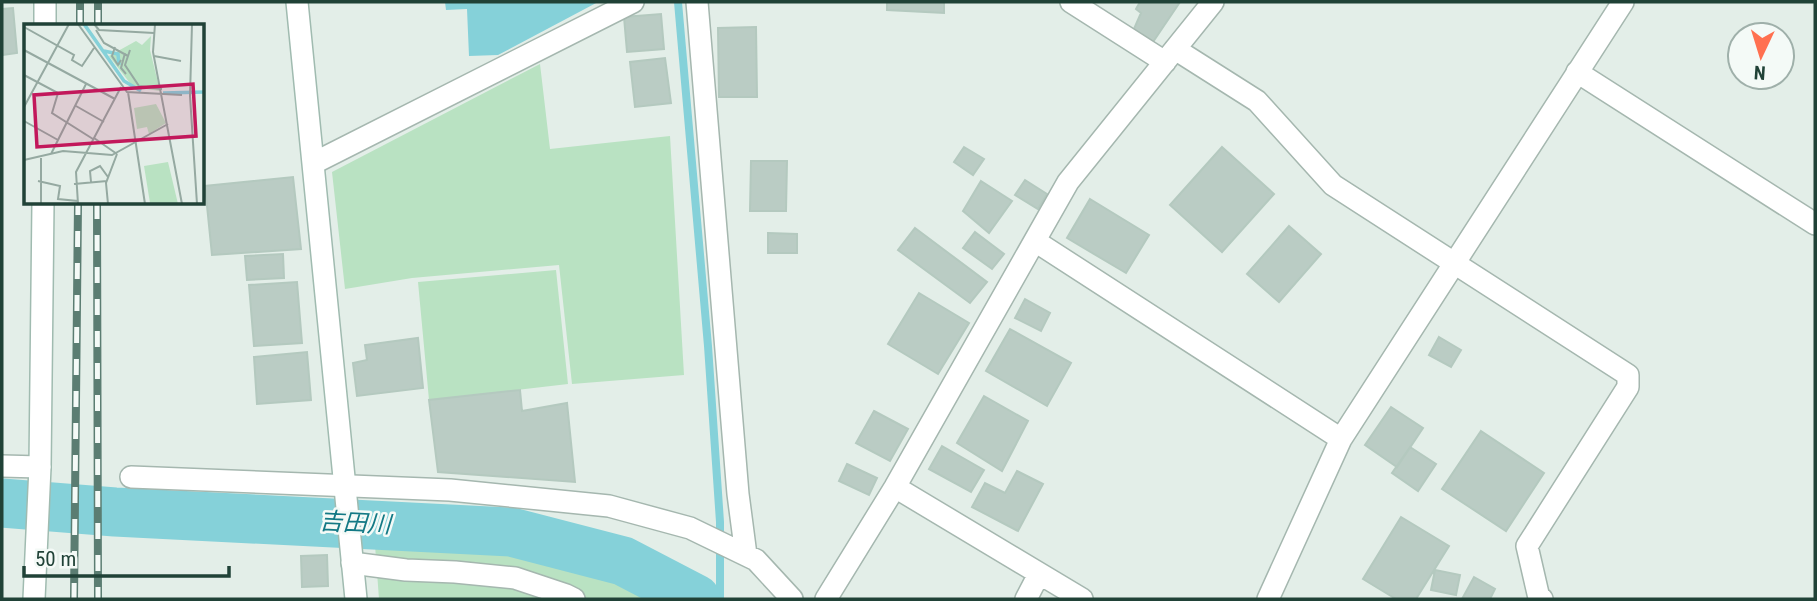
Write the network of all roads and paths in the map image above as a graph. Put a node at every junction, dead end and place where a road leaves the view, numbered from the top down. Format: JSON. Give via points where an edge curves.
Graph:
{"nodes":[{"id":1,"x":45,"y":2,"type":"edge"},
{"id":2,"x":297,"y":2,"type":"edge"},
{"id":3,"x":633,"y":2,"type":"edge"},
{"id":4,"x":697,"y":2,"type":"edge"},
{"id":5,"x":1071,"y":2,"type":"edge"},
{"id":6,"x":1213,"y":2,"type":"edge"},
{"id":7,"x":1623,"y":2,"type":"edge"},
{"id":8,"x":45,"y":24,"type":"edge"},
{"id":9,"x":1170,"y":55,"type":"junction"},
{"id":10,"x":1577,"y":72,"type":"junction"},
{"id":11,"x":314,"y":163,"type":"junction"},
{"id":12,"x":43,"y":205,"type":"edge"},
{"id":13,"x":1815,"y":224,"type":"edge"},
{"id":14,"x":1035,"y":241,"type":"junction"},
{"id":15,"x":1455,"y":264,"type":"junction"},
{"id":16,"x":1340,"y":439,"type":"junction"},
{"id":17,"x":2,"y":466,"type":"edge"},
{"id":18,"x":40,"y":468,"type":"junction"},
{"id":19,"x":131,"y":477,"type":"dead end"},
{"id":20,"x":895,"y":487,"type":"junction"},
{"id":21,"x":346,"y":496,"type":"junction"},
{"id":22,"x":747,"y":555,"type":"junction"},
{"id":23,"x":352,"y":563,"type":"junction"},
{"id":24,"x":1039,"y":574,"type":"junction"},
{"id":25,"x":34,"y":599,"type":"edge"},
{"id":26,"x":356,"y":599,"type":"edge"},
{"id":27,"x":574,"y":599,"type":"edge"},
{"id":28,"x":792,"y":599,"type":"edge"},
{"id":29,"x":826,"y":599,"type":"edge"},
{"id":30,"x":1026,"y":599,"type":"edge"},
{"id":31,"x":1082,"y":599,"type":"edge"},
{"id":32,"x":1268,"y":599,"type":"edge"},
{"id":33,"x":1542,"y":599,"type":"edge"}],
"edges":[{"from":1,"to":8,"type":"street"},
{"from":2,"to":11,"type":"street"},
{"from":3,"to":11,"type":"street"},
{"from":4,"to":22,"type":"street","via":[[737,494]]},
{"from":5,"to":9,"type":"street"},
{"from":6,"to":9,"type":"street"},
{"from":7,"to":10,"type":"street"},
{"from":9,"to":14,"type":"street","via":[[1068,182]]},
{"from":9,"to":15,"type":"street","via":[[1256,101],[1333,185]]},
{"from":10,"to":13,"type":"street"},
{"from":10,"to":15,"type":"street"},
{"from":11,"to":21,"type":"street"},
{"from":12,"to":18,"type":"street"},
{"from":14,"to":16,"type":"street"},
{"from":14,"to":20,"type":"street"},
{"from":15,"to":16,"type":"street"},
{"from":15,"to":33,"type":"street","via":[[1628,374],[1628,387],[1527,546]]},
{"from":16,"to":32,"type":"street"},
{"from":17,"to":18,"type":"street"},
{"from":18,"to":25,"type":"street"},
{"from":19,"to":21,"type":"street"},
{"from":20,"to":24,"type":"street"},
{"from":20,"to":29,"type":"street"},
{"from":21,"to":22,"type":"street","via":[[450,490],[609,506],[690,528]]},
{"from":21,"to":23,"type":"street"},
{"from":22,"to":28,"type":"street"},
{"from":23,"to":26,"type":"street"},
{"from":23,"to":27,"type":"street","via":[[515,578]]},
{"from":24,"to":30,"type":"street"},
{"from":24,"to":31,"type":"street"}]}
